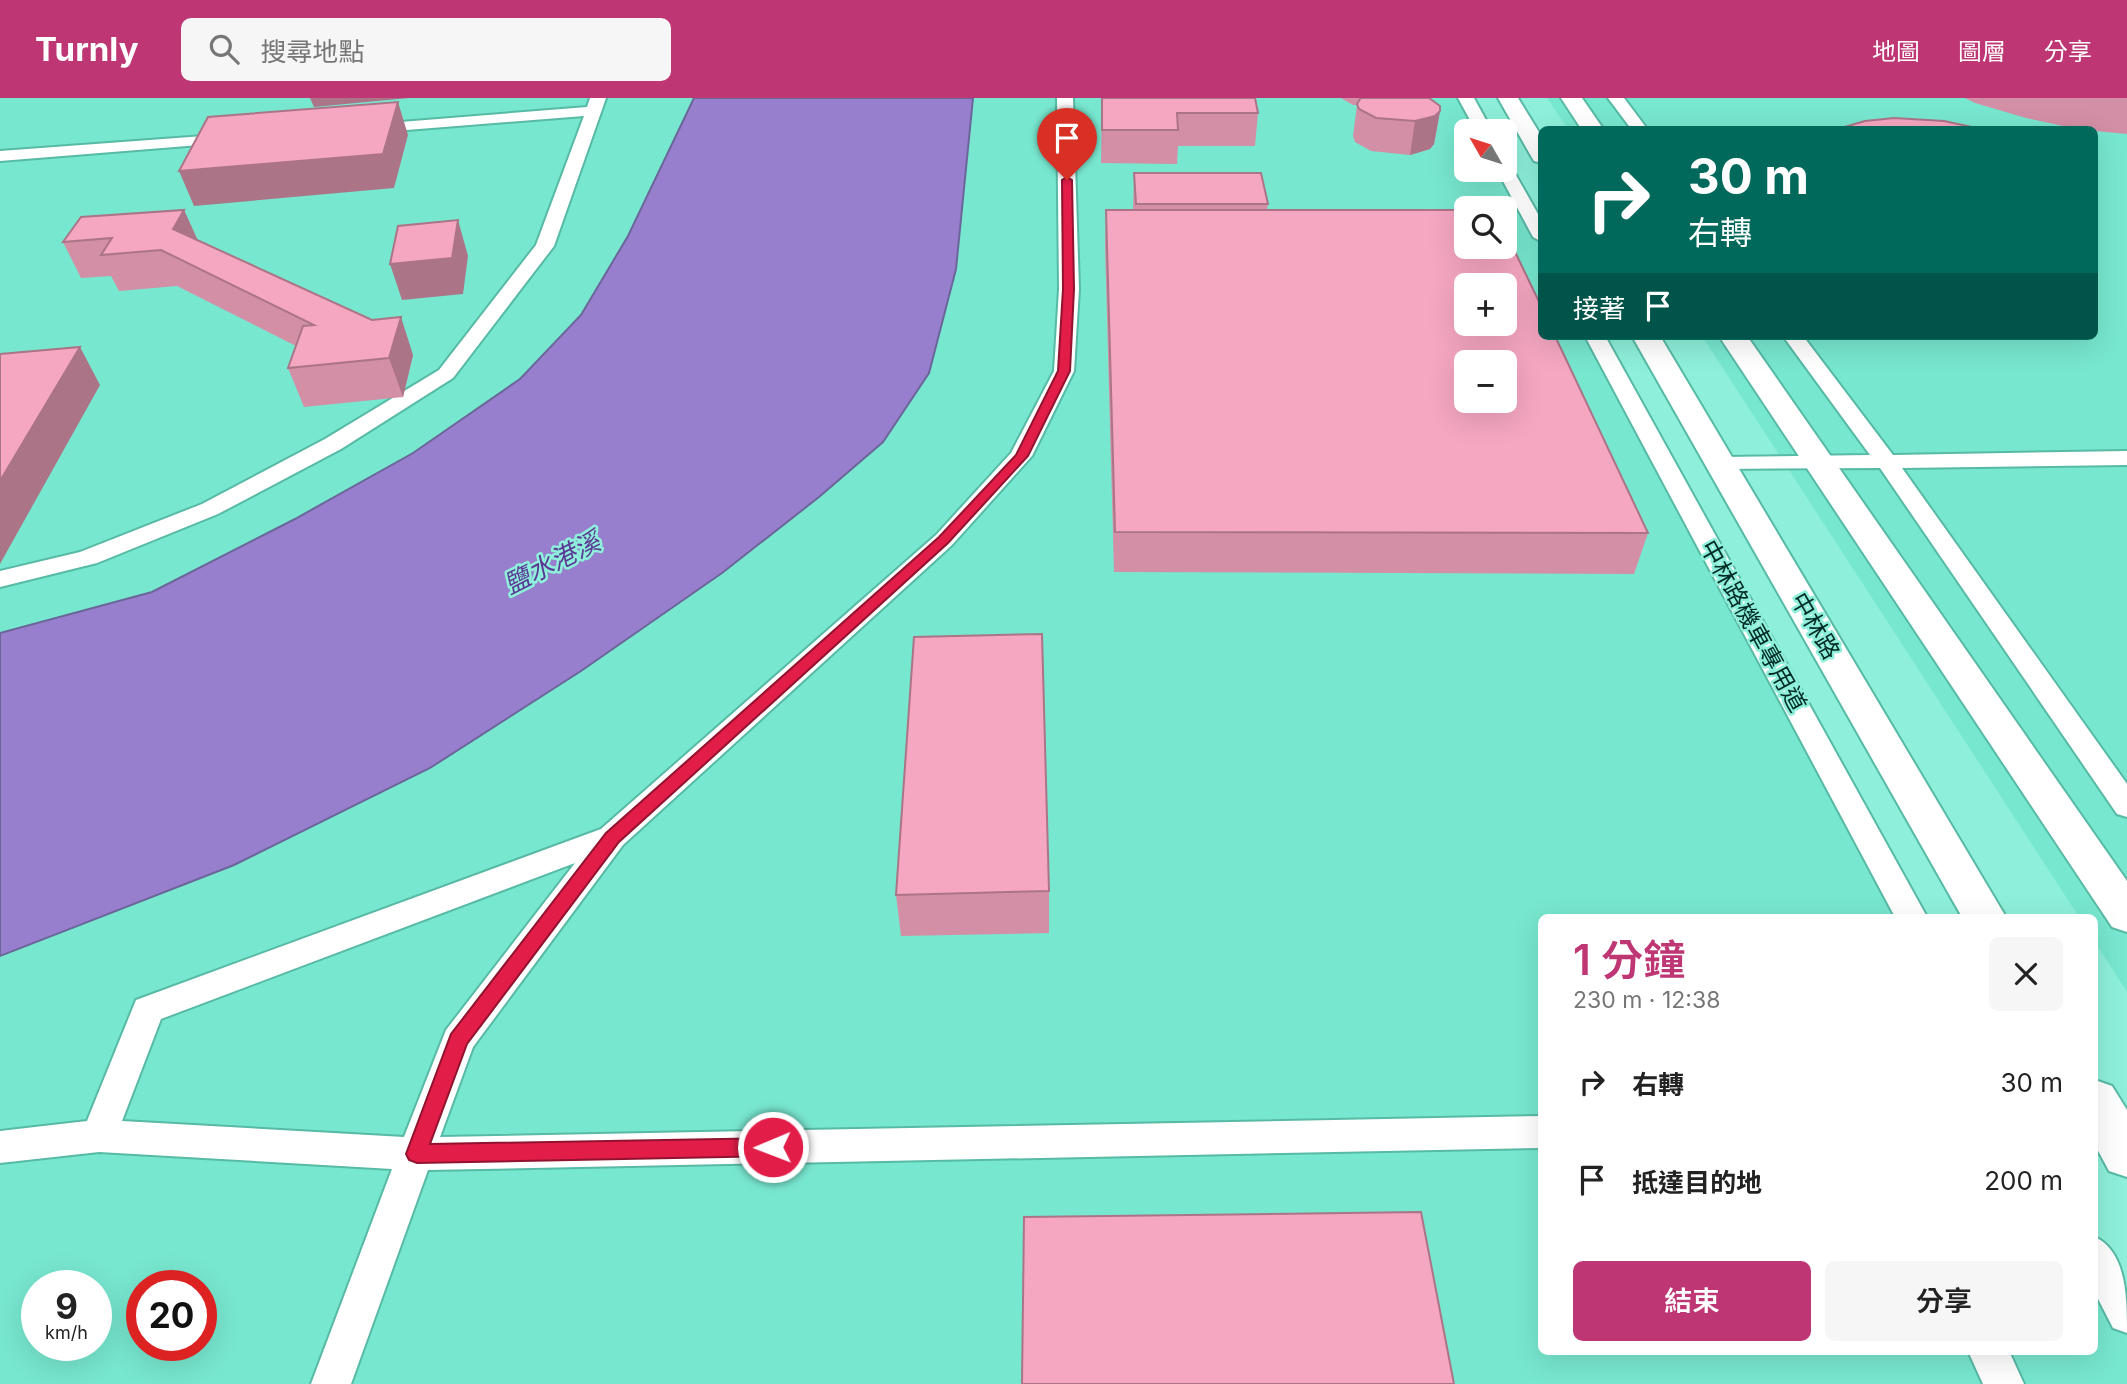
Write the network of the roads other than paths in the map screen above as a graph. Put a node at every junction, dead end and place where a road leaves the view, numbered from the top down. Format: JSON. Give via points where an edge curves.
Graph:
{"nodes":[{"id":1,"x":1065,"y":98,"type":"edge"},
{"id":2,"x":1466,"y":98,"type":"edge"},
{"id":3,"x":1508,"y":98,"type":"edge"},
{"id":4,"x":1571,"y":98,"type":"edge"},
{"id":5,"x":1616,"y":98,"type":"edge"},
{"id":6,"x":594,"y":105,"type":"edge"},
{"id":7,"x":1477,"y":119,"type":"edge"},
{"id":8,"x":1589,"y":126,"type":"edge"},
{"id":9,"x":1637,"y":126,"type":"edge"},
{"id":10,"x":357,"y":129,"type":"edge"},
{"id":11,"x":247,"y":138,"type":"edge"},
{"id":12,"x":1538,"y":149,"type":"edge"},
{"id":13,"x":0,"y":156,"type":"edge"},
{"id":14,"x":1512,"y":182,"type":"edge"},
{"id":15,"x":1538,"y":230,"type":"edge"},
{"id":16,"x":1597,"y":340,"type":"edge"},
{"id":17,"x":1648,"y":340,"type":"edge"},
{"id":18,"x":1736,"y":340,"type":"edge"},
{"id":19,"x":1796,"y":340,"type":"edge"},
{"id":20,"x":2127,"y":458,"type":"edge"},
{"id":21,"x":1886,"y":461,"type":"junction"},
{"id":22,"x":1819,"y":462,"type":"junction"},
{"id":23,"x":1721,"y":464,"type":"junction"},
{"id":24,"x":0,"y":579,"type":"edge"},
{"id":25,"x":2127,"y":806,"type":"edge"},
{"id":26,"x":612,"y":837,"type":"junction"},
{"id":27,"x":1909,"y":914,"type":"edge"},
{"id":28,"x":1982,"y":914,"type":"edge"},
{"id":29,"x":2127,"y":915,"type":"edge"},
{"id":30,"x":2098,"y":1106,"type":"edge"},
{"id":31,"x":1538,"y":1132,"type":"edge"},
{"id":32,"x":99,"y":1136,"type":"junction"},
{"id":33,"x":0,"y":1147,"type":"edge"},
{"id":34,"x":417,"y":1154,"type":"junction"},
{"id":35,"x":2127,"y":1155,"type":"edge"},
{"id":36,"x":2098,"y":1261,"type":"edge"},
{"id":37,"x":2127,"y":1314,"type":"edge"},
{"id":38,"x":1990,"y":1355,"type":"edge"},
{"id":39,"x":331,"y":1384,"type":"edge"},
{"id":40,"x":2004,"y":1384,"type":"edge"}],
"edges":[{"from":1,"to":26,"type":"lane","via":[[1069,289],[1064,371],[1021,456],[944,540]]},
{"from":2,"to":7,"type":"lane"},
{"from":3,"to":12,"type":"street"},
{"from":4,"to":8,"type":"street"},
{"from":5,"to":9,"type":"lane"},
{"from":6,"to":10,"type":"lane"},
{"from":6,"to":24,"type":"lane","via":[[545,246],[446,374],[333,444],[210,509],[88,558]]},
{"from":11,"to":13,"type":"lane"},
{"from":14,"to":15,"type":"lane"},
{"from":16,"to":27,"type":"lane","name":"中林路機車專用道"},
{"from":17,"to":23,"type":"street","name":"中林路"},
{"from":18,"to":22,"type":"street"},
{"from":19,"to":21,"type":"lane"},
{"from":20,"to":21,"type":"lane"},
{"from":21,"to":22,"type":"lane"},
{"from":21,"to":25,"type":"lane"},
{"from":22,"to":23,"type":"lane"},
{"from":22,"to":29,"type":"street"},
{"from":23,"to":28,"type":"street","name":"中林路"},
{"from":26,"to":32,"type":"lane","via":[[148,1010]]},
{"from":26,"to":34,"type":"lane","via":[[458,1040]]},
{"from":30,"to":35,"type":"street"},
{"from":31,"to":34,"type":"lane"},
{"from":32,"to":33,"type":"lane"},
{"from":32,"to":34,"type":"lane"},
{"from":34,"to":39,"type":"lane"},
{"from":36,"to":37,"type":"lane"},
{"from":38,"to":40,"type":"lane"}]}
